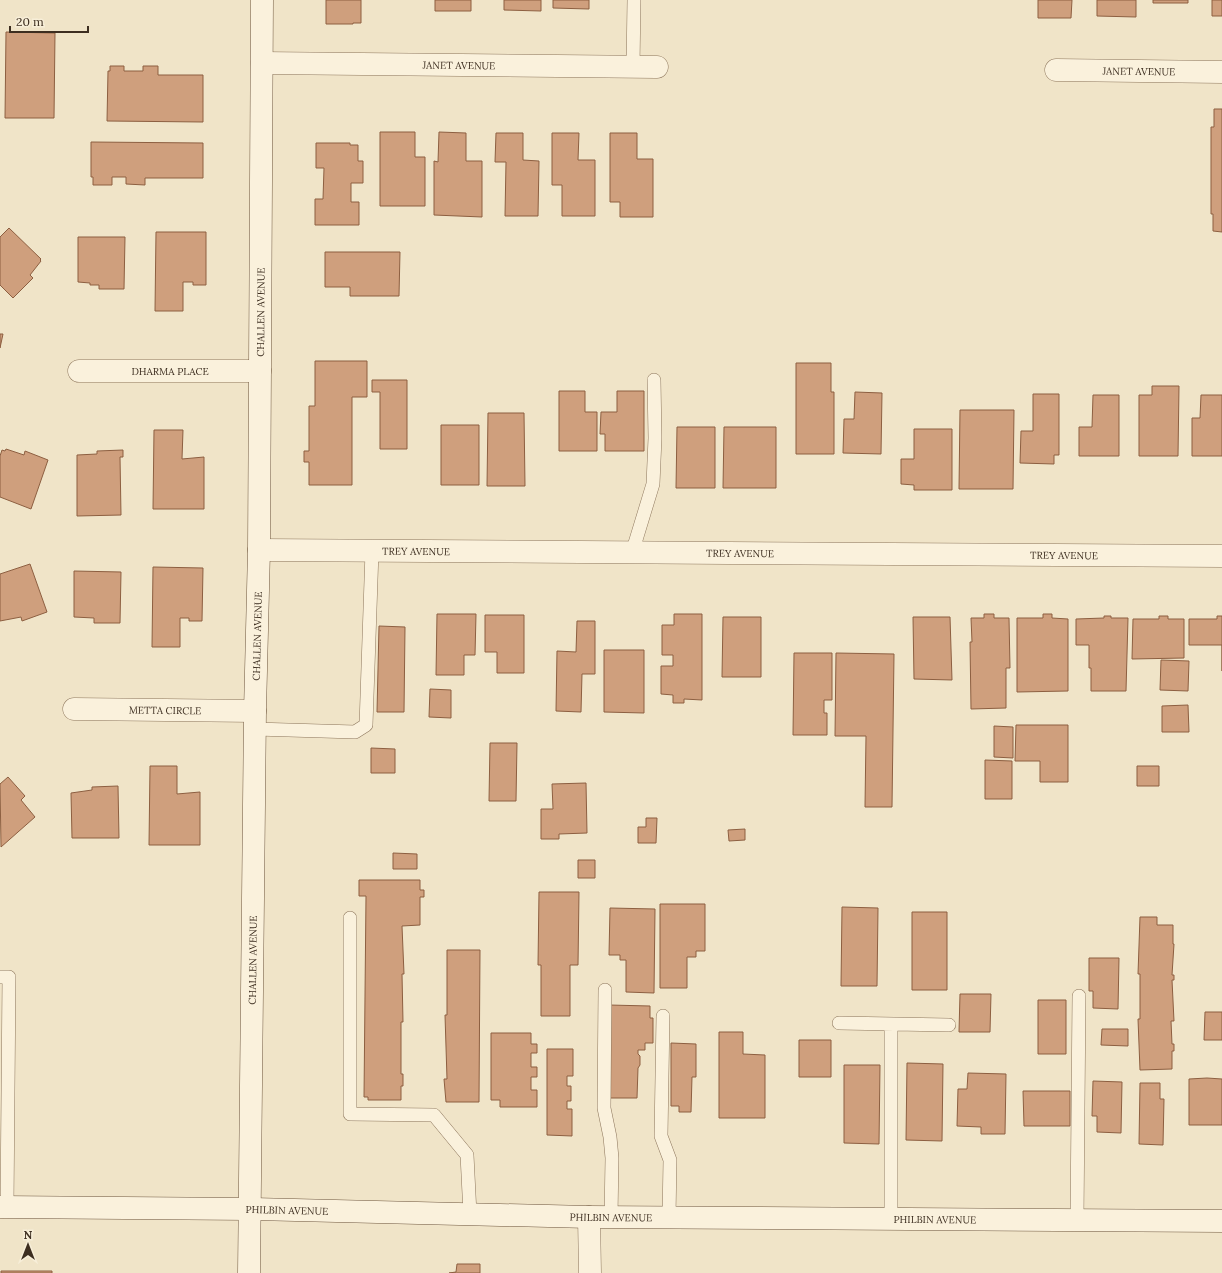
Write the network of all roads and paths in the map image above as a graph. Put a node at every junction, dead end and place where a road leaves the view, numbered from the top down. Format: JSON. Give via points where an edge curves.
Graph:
{"nodes":[{"id":1,"x":262,"y":0,"type":"edge"},
{"id":2,"x":634,"y":0,"type":"edge"},
{"id":3,"x":262,"y":63,"type":"junction"},
{"id":4,"x":632,"y":67,"type":"junction"},
{"id":5,"x":657,"y":67,"type":"dead end"},
{"id":6,"x":1056,"y":70,"type":"dead end"},
{"id":7,"x":1222,"y":72,"type":"edge"},
{"id":8,"x":80,"y":371,"type":"dead end"},
{"id":9,"x":260,"y":371,"type":"junction"},
{"id":10,"x":654,"y":380,"type":"dead end"},
{"id":11,"x":258,"y":550,"type":"junction"},
{"id":12,"x":372,"y":551,"type":"junction"},
{"id":13,"x":632,"y":553,"type":"junction"},
{"id":14,"x":1222,"y":556,"type":"edge"},
{"id":15,"x":74,"y":709,"type":"dead end"},
{"id":16,"x":255,"y":720,"type":"junction"},
{"id":17,"x":350,"y":918,"type":"dead end"},
{"id":18,"x":0,"y":977,"type":"edge"},
{"id":19,"x":606,"y":990,"type":"dead end"},
{"id":20,"x":1079,"y":996,"type":"dead end"},
{"id":21,"x":664,"y":1016,"type":"dead end"},
{"id":22,"x":839,"y":1023,"type":"dead end"},
{"id":23,"x":891,"y":1024,"type":"junction"},
{"id":24,"x":949,"y":1025,"type":"dead end"},
{"id":25,"x":3,"y":1207,"type":"edge"},
{"id":26,"x":249,"y":1209,"type":"junction"},
{"id":27,"x":470,"y":1214,"type":"junction"},
{"id":28,"x":600,"y":1217,"type":"junction"},
{"id":29,"x":669,"y":1217,"type":"junction"},
{"id":30,"x":891,"y":1219,"type":"junction"},
{"id":31,"x":1077,"y":1220,"type":"junction"},
{"id":32,"x":1222,"y":1221,"type":"edge"},
{"id":33,"x":249,"y":1273,"type":"edge"},
{"id":34,"x":590,"y":1273,"type":"edge"}],
"edges":[{"from":1,"to":3,"type":"street","name":"CHALLEN AVENUE"},
{"from":2,"to":4,"type":"lane"},
{"from":3,"to":4,"type":"street","name":"JANET AVENUE"},
{"from":3,"to":9,"type":"street","name":"CHALLEN AVENUE"},
{"from":4,"to":5,"type":"street","name":"JANET AVENUE"},
{"from":6,"to":7,"type":"street","name":"JANET AVENUE"},
{"from":8,"to":9,"type":"street","name":"DHARMA PLACE"},
{"from":9,"to":11,"type":"street","name":"CHALLEN AVENUE"},
{"from":10,"to":13,"type":"lane","via":[[653,484]]},
{"from":11,"to":12,"type":"street","name":"TREY AVENUE"},
{"from":11,"to":16,"type":"street","name":"CHALLEN AVENUE"},
{"from":12,"to":13,"type":"street","name":"TREY AVENUE"},
{"from":12,"to":16,"type":"lane","via":[[366,725],[355,732]]},
{"from":13,"to":14,"type":"street","name":"TREY AVENUE"},
{"from":15,"to":16,"type":"street","name":"METTA CIRCLE"},
{"from":16,"to":26,"type":"street","name":"CHALLEN AVENUE"},
{"from":17,"to":27,"type":"lane","via":[[350,1114],[434,1114],[467,1155]]},
{"from":18,"to":25,"type":"lane","via":[[9,977]]},
{"from":19,"to":28,"type":"lane","via":[[604,1108],[612,1158]]},
{"from":20,"to":31,"type":"lane"},
{"from":21,"to":29,"type":"lane","via":[[661,1136],[670,1160]]},
{"from":22,"to":23,"type":"lane"},
{"from":23,"to":24,"type":"lane"},
{"from":23,"to":30,"type":"lane"},
{"from":25,"to":26,"type":"street","name":"PHILBIN AVENUE"},
{"from":26,"to":27,"type":"street","name":"PHILBIN AVENUE"},
{"from":26,"to":33,"type":"street","name":"CHALLEN AVENUE"},
{"from":27,"to":28,"type":"street","name":"PHILBIN AVENUE"},
{"from":28,"to":29,"type":"street","name":"PHILBIN AVENUE"},
{"from":28,"to":34,"type":"street"},
{"from":29,"to":30,"type":"street","name":"PHILBIN AVENUE"},
{"from":30,"to":31,"type":"street","name":"PHILBIN AVENUE"},
{"from":31,"to":32,"type":"street","name":"PHILBIN AVENUE"}]}
